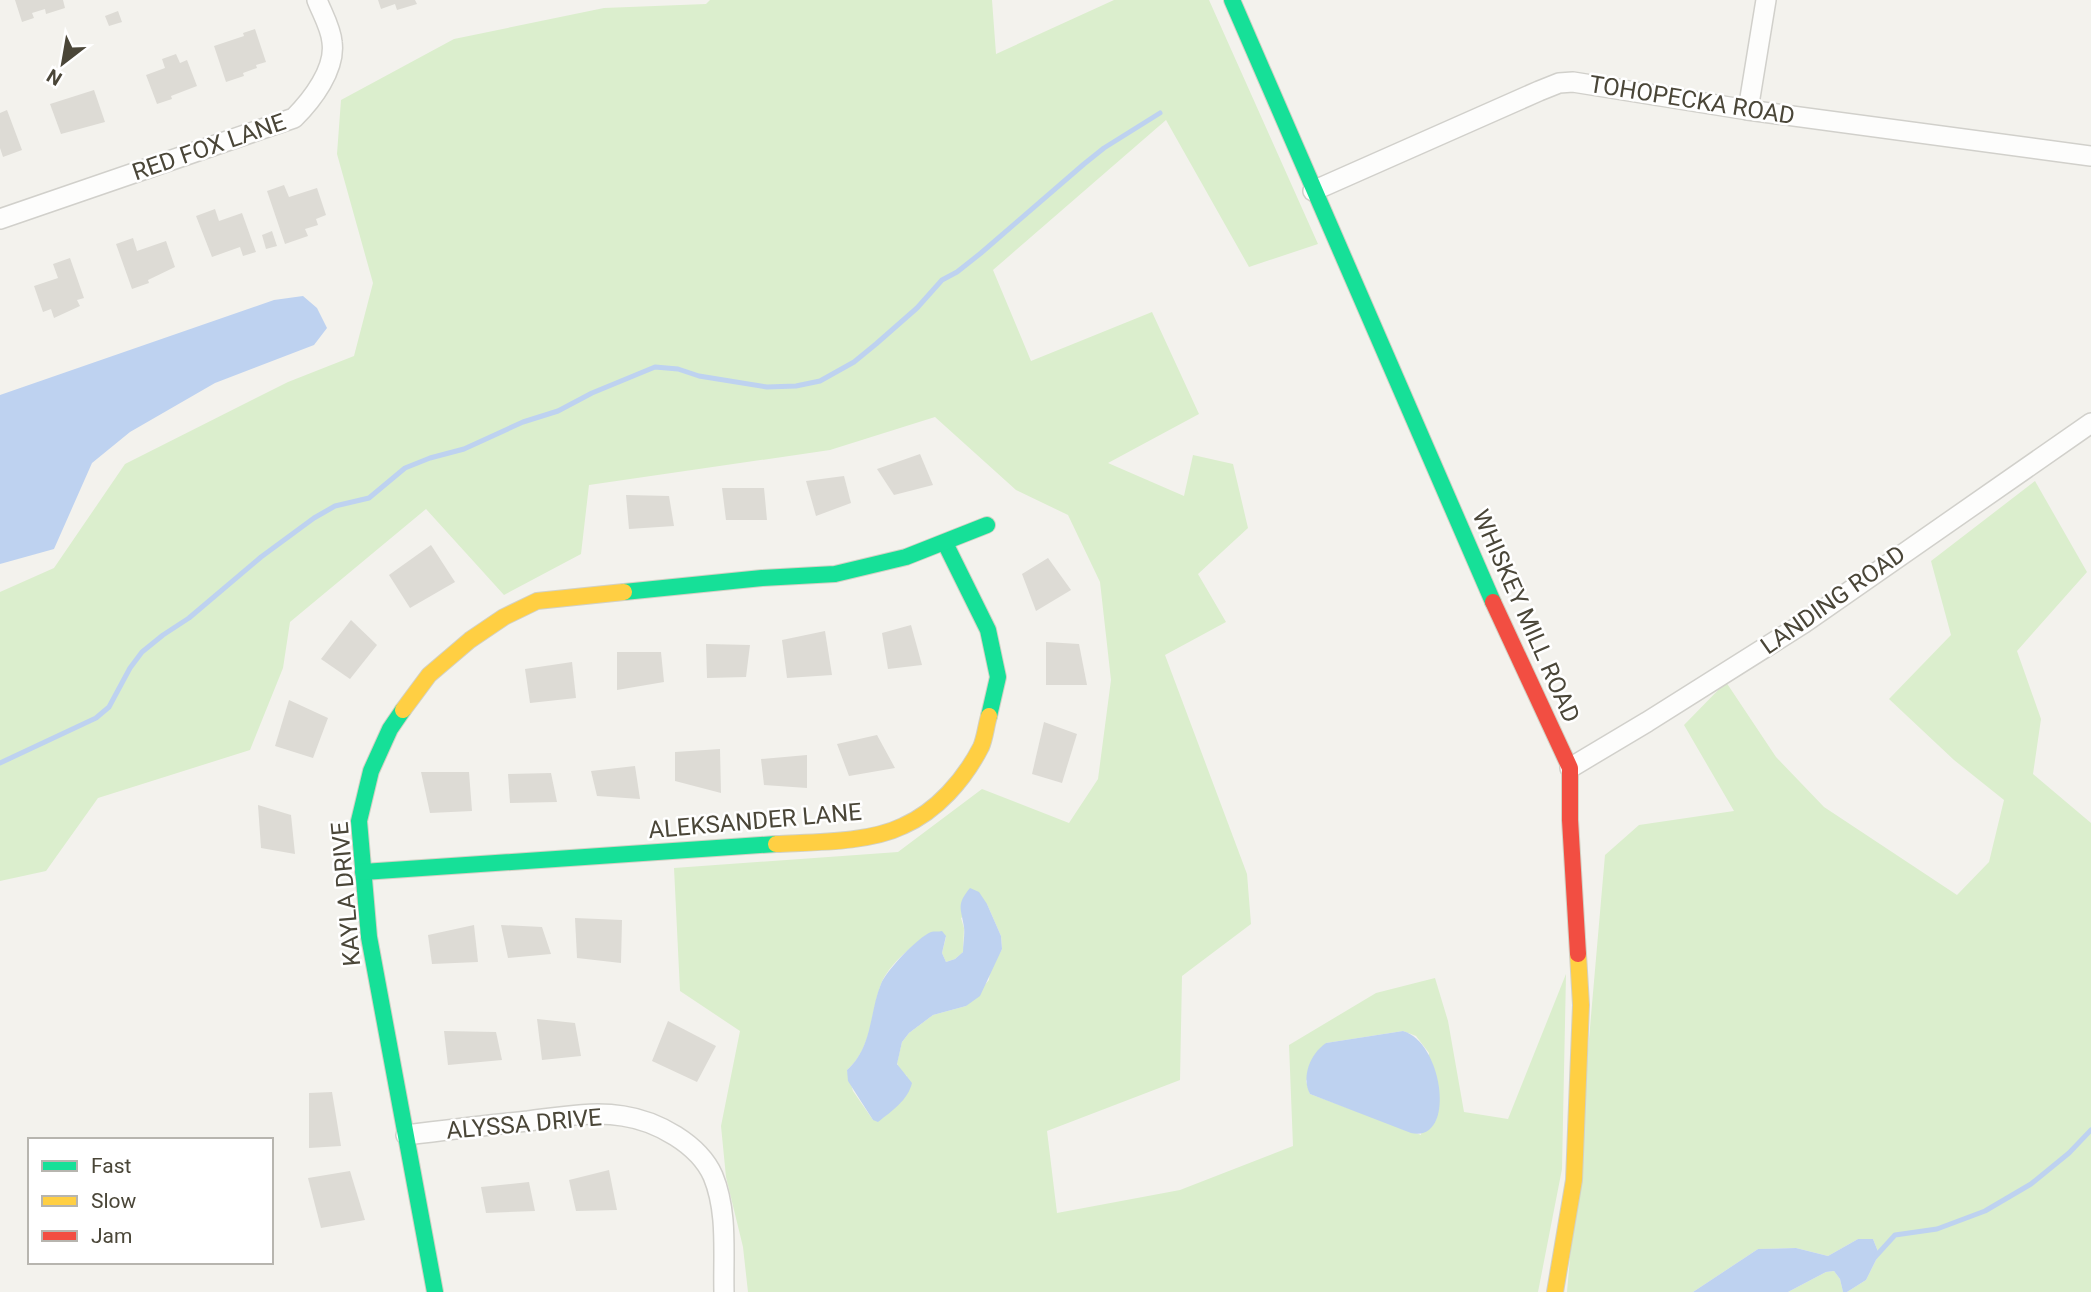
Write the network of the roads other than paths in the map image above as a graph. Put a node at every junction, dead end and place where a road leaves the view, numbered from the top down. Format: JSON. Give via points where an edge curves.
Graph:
{"nodes":[{"id":1,"x":317,"y":0,"type":"edge"},
{"id":2,"x":1232,"y":0,"type":"edge"},
{"id":3,"x":1766,"y":0,"type":"edge"},
{"id":4,"x":1748,"y":110,"type":"junction"},
{"id":5,"x":2091,"y":156,"type":"edge"},
{"id":6,"x":1313,"y":191,"type":"junction"},
{"id":7,"x":0,"y":219,"type":"edge"},
{"id":8,"x":2091,"y":423,"type":"edge"},
{"id":9,"x":987,"y":525,"type":"dead end"},
{"id":10,"x":945,"y":543,"type":"junction"},
{"id":11,"x":1570,"y":768,"type":"junction"},
{"id":12,"x":363,"y":872,"type":"junction"},
{"id":13,"x":406,"y":1135,"type":"junction"},
{"id":14,"x":435,"y":1292,"type":"edge"},
{"id":15,"x":724,"y":1292,"type":"edge"},
{"id":16,"x":1555,"y":1292,"type":"edge"}],
"edges":[{"from":1,"to":7,"type":"street","name":"RED FOX LANE","via":[[333,42],[320,87],[294,118]]},
{"from":2,"to":6,"type":"street","name":"WHISKEY MILL ROAD"},
{"from":3,"to":4,"type":"street"},
{"from":4,"to":5,"type":"street","name":"TOHOPECKA ROAD"},
{"from":4,"to":6,"type":"street","name":"TOHOPECKA ROAD","via":[[1587,83],[1559,83]]},
{"from":6,"to":11,"type":"street","name":"WHISKEY MILL ROAD"},
{"from":8,"to":11,"type":"street","name":"LANDING ROAD","via":[[1804,623]]},
{"from":9,"to":10,"type":"street","name":"KAYLA DRIVE"},
{"from":10,"to":12,"type":"street","name":"KAYLA DRIVE","via":[[835,574],[537,601],[504,617],[429,675],[390,729],[371,771],[359,821]]},
{"from":10,"to":12,"type":"street","name":"ALEKSANDER LANE","via":[[988,630],[998,677],[982,745],[962,778],[936,806],[902,827],[854,839]]},
{"from":11,"to":16,"type":"street","name":"WHISKEY MILL ROAD","via":[[1581,1005],[1574,1180]]},
{"from":12,"to":13,"type":"street","name":"KAYLA DRIVE","via":[[369,937]]},
{"from":13,"to":14,"type":"street","name":"KAYLA DRIVE"},
{"from":13,"to":15,"type":"street","name":"ALYSSA DRIVE","via":[[579,1115],[647,1121],[693,1148],[713,1177],[722,1207]]}]}
